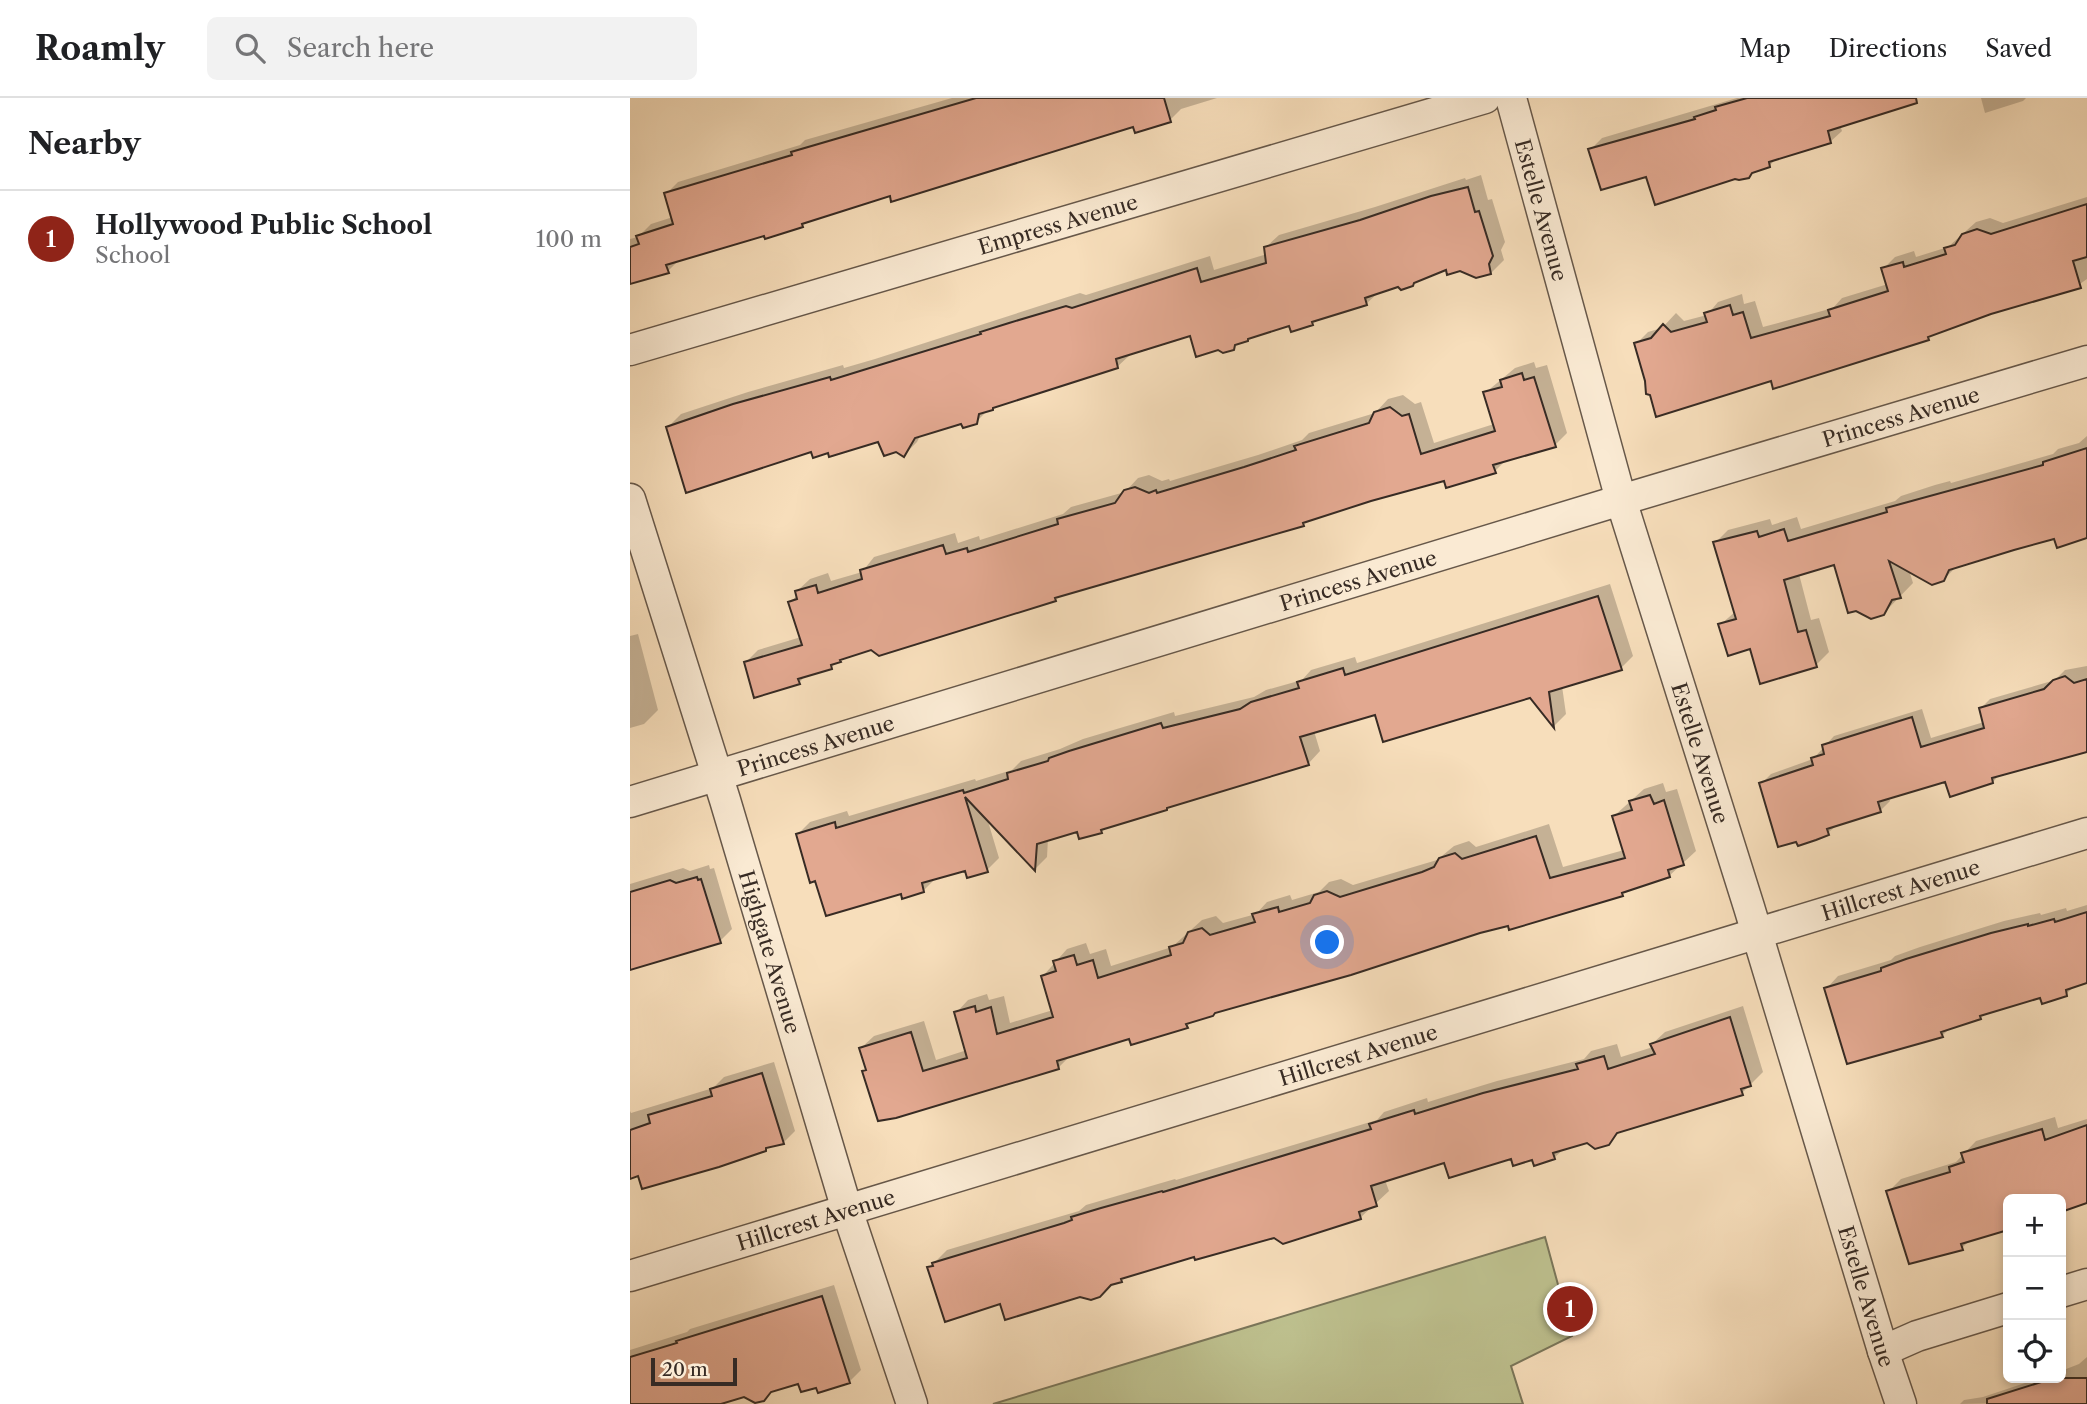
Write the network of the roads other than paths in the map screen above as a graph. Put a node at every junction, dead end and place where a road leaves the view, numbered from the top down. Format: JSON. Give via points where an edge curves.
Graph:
{"nodes":[{"id":1,"x":1485,"y":98,"type":"edge"},
{"id":2,"x":1511,"y":98,"type":"edge"},
{"id":3,"x":630,"y":350,"type":"edge"},
{"id":4,"x":2087,"y":361,"type":"edge"},
{"id":5,"x":630,"y":499,"type":"edge"},
{"id":6,"x":1621,"y":500,"type":"junction"},
{"id":7,"x":718,"y":777,"type":"junction"},
{"id":8,"x":630,"y":803,"type":"edge"},
{"id":9,"x":2087,"y":833,"type":"edge"},
{"id":10,"x":1757,"y":934,"type":"junction"},
{"id":11,"x":847,"y":1210,"type":"junction"},
{"id":12,"x":630,"y":1276,"type":"edge"},
{"id":13,"x":2087,"y":1284,"type":"edge"},
{"id":14,"x":2066,"y":1290,"type":"edge"},
{"id":15,"x":2003,"y":1310,"type":"edge"},
{"id":16,"x":1883,"y":1351,"type":"junction"},
{"id":17,"x":912,"y":1404,"type":"edge"},
{"id":18,"x":1901,"y":1404,"type":"edge"}],
"edges":[{"from":1,"to":3,"type":"street","name":"Empress Avenue"},
{"from":2,"to":6,"type":"street","name":"Estelle Avenue"},
{"from":4,"to":6,"type":"street","name":"Princess Avenue"},
{"from":5,"to":7,"type":"street","name":"Highgate Avenue"},
{"from":6,"to":7,"type":"street","name":"Princess Avenue"},
{"from":6,"to":10,"type":"street","name":"Estelle Avenue"},
{"from":7,"to":8,"type":"street","name":"Princess Avenue"},
{"from":7,"to":11,"type":"street","name":"Highgate Avenue"},
{"from":9,"to":10,"type":"street","name":"Hillcrest Avenue"},
{"from":10,"to":11,"type":"street","name":"Hillcrest Avenue"},
{"from":10,"to":16,"type":"street","name":"Estelle Avenue"},
{"from":11,"to":12,"type":"street","name":"Hillcrest Avenue"},
{"from":11,"to":17,"type":"street","name":"Highgate Avenue"},
{"from":13,"to":14,"type":"street"},
{"from":15,"to":16,"type":"street"},
{"from":16,"to":18,"type":"street","name":"Estelle Avenue"}]}
